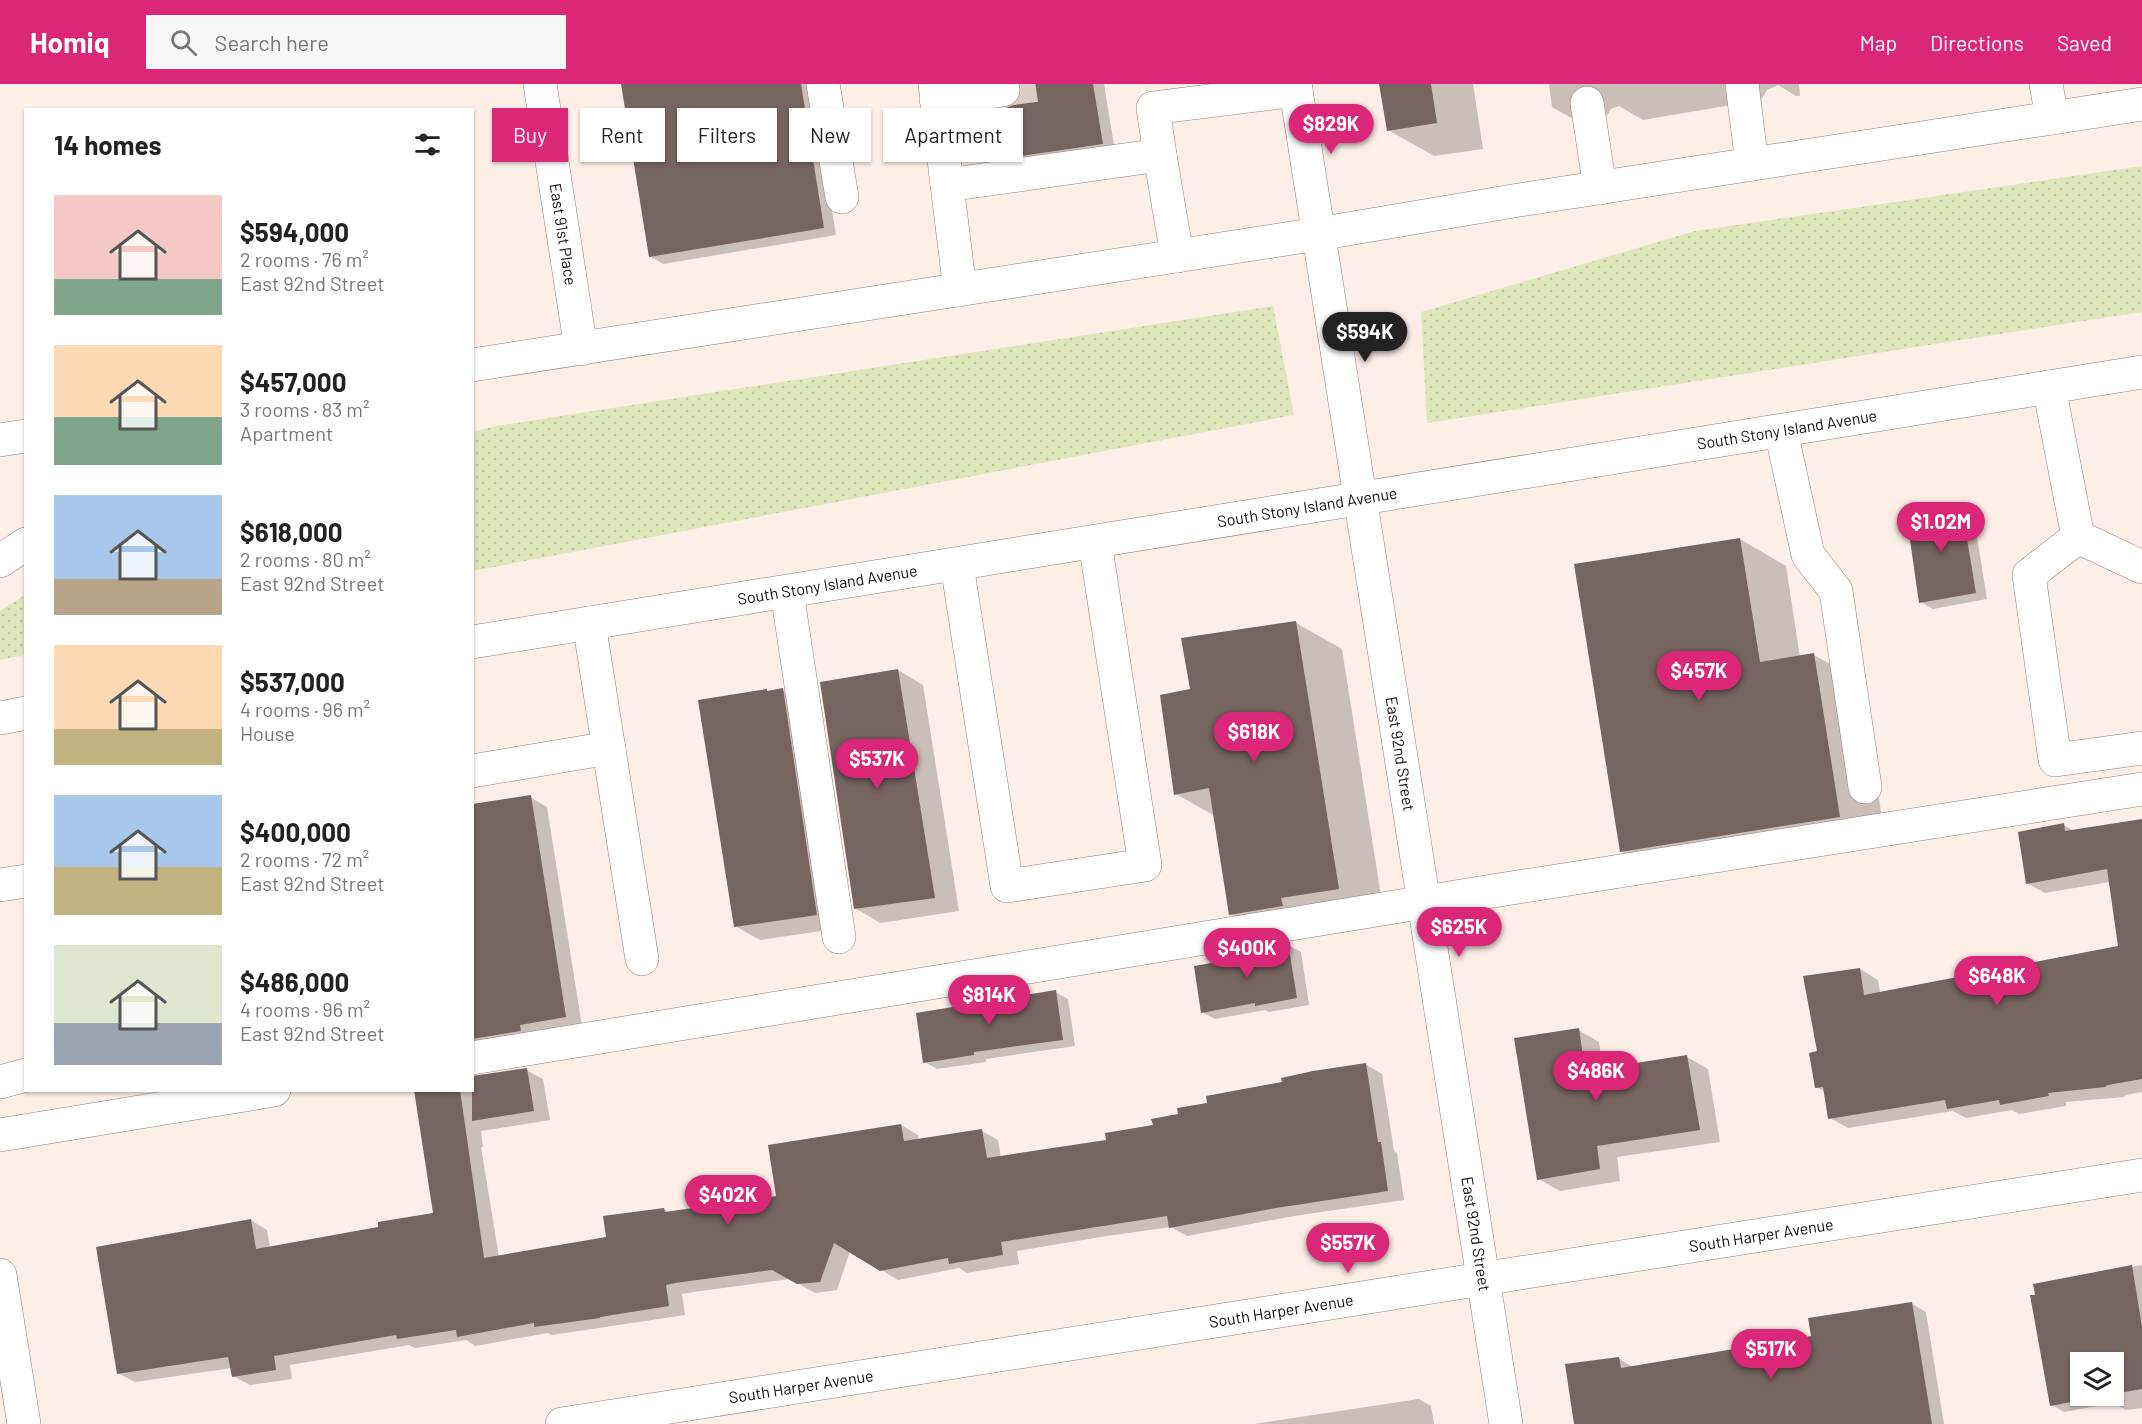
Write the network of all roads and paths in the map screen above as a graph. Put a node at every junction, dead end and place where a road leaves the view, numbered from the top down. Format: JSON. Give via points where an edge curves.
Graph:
{"nodes":[{"id":1,"x":540,"y":84,"type":"edge"},
{"id":2,"x":823,"y":84,"type":"edge"},
{"id":3,"x":1742,"y":84,"type":"edge"},
{"id":4,"x":2046,"y":84,"type":"edge"},
{"id":5,"x":1295,"y":87,"type":"edge"},
{"id":6,"x":1003,"y":90,"type":"dead end"},
{"id":7,"x":935,"y":92,"type":"edge"},
{"id":8,"x":1151,"y":96,"type":"edge"},
{"id":9,"x":1587,"y":103,"type":"dead end"},
{"id":10,"x":2142,"y":104,"type":"edge"},
{"id":11,"x":2052,"y":118,"type":"junction"},
{"id":12,"x":1160,"y":155,"type":"junction"},
{"id":13,"x":1752,"y":164,"type":"junction"},
{"id":14,"x":947,"y":185,"type":"junction"},
{"id":15,"x":1600,"y":188,"type":"junction"},
{"id":16,"x":842,"y":197,"type":"dead end"},
{"id":17,"x":1318,"y":234,"type":"junction"},
{"id":18,"x":1177,"y":256,"type":"junction"},
{"id":19,"x":960,"y":290,"type":"junction"},
{"id":20,"x":581,"y":349,"type":"junction"},
{"id":21,"x":474,"y":365,"type":"edge"},
{"id":22,"x":2142,"y":372,"type":"edge"},
{"id":23,"x":2049,"y":387,"type":"junction"},
{"id":24,"x":1781,"y":431,"type":"junction"},
{"id":25,"x":24,"y":436,"type":"edge"},
{"id":26,"x":0,"y":440,"type":"edge"},
{"id":27,"x":1361,"y":499,"type":"junction"},
{"id":28,"x":2078,"y":537,"type":"junction"},
{"id":29,"x":1095,"y":542,"type":"junction"},
{"id":30,"x":24,"y":545,"type":"edge"},
{"id":31,"x":0,"y":561,"type":"edge"},
{"id":32,"x":957,"y":565,"type":"junction"},
{"id":33,"x":2142,"y":567,"type":"edge"},
{"id":34,"x":787,"y":592,"type":"junction"},
{"id":35,"x":589,"y":623,"type":"junction"},
{"id":36,"x":474,"y":642,"type":"edge"},
{"id":37,"x":24,"y":713,"type":"edge"},
{"id":38,"x":0,"y":717,"type":"edge"},
{"id":39,"x":609,"y":748,"type":"junction"},
{"id":40,"x":2142,"y":748,"type":"edge"},
{"id":41,"x":474,"y":771,"type":"edge"},
{"id":42,"x":1865,"y":787,"type":"dead end"},
{"id":43,"x":2142,"y":789,"type":"edge"},
{"id":44,"x":24,"y":881,"type":"edge"},
{"id":45,"x":0,"y":885,"type":"edge"},
{"id":46,"x":1424,"y":902,"type":"junction"},
{"id":47,"x":839,"y":937,"type":"dead end"},
{"id":48,"x":642,"y":959,"type":"dead end"},
{"id":49,"x":474,"y":1058,"type":"edge"},
{"id":50,"x":24,"y":1076,"type":"edge"},
{"id":51,"x":0,"y":1082,"type":"edge"},
{"id":52,"x":262,"y":1092,"type":"edge"},
{"id":53,"x":0,"y":1135,"type":"edge"},
{"id":54,"x":2142,"y":1174,"type":"edge"},
{"id":55,"x":0,"y":1275,"type":"edge"},
{"id":56,"x":1484,"y":1279,"type":"junction"},
{"id":57,"x":24,"y":1424,"type":"edge"},
{"id":58,"x":562,"y":1424,"type":"edge"},
{"id":59,"x":1506,"y":1424,"type":"edge"}],
"edges":[{"from":1,"to":20,"type":"main road","name":"East 91st Place"},
{"from":2,"to":16,"type":"main road"},
{"from":3,"to":13,"type":"main road"},
{"from":4,"to":11,"type":"main road"},
{"from":5,"to":8,"type":"main road"},
{"from":5,"to":17,"type":"main road","name":"East 92nd Street"},
{"from":6,"to":7,"type":"main road"},
{"from":7,"to":14,"type":"main road"},
{"from":8,"to":12,"type":"main road"},
{"from":9,"to":15,"type":"main road"},
{"from":10,"to":11,"type":"main road"},
{"from":11,"to":13,"type":"main road"},
{"from":12,"to":14,"type":"main road"},
{"from":12,"to":18,"type":"main road"},
{"from":13,"to":15,"type":"main road"},
{"from":14,"to":19,"type":"main road"},
{"from":15,"to":17,"type":"main road"},
{"from":17,"to":18,"type":"main road"},
{"from":17,"to":27,"type":"main road","name":"East 92nd Street"},
{"from":18,"to":19,"type":"main road"},
{"from":19,"to":20,"type":"main road"},
{"from":20,"to":21,"type":"main road"},
{"from":22,"to":23,"type":"main road","name":"South Stony Island Avenue"},
{"from":23,"to":24,"type":"main road","name":"South Stony Island Avenue"},
{"from":23,"to":28,"type":"main road"},
{"from":24,"to":27,"type":"main road","name":"South Stony Island Avenue"},
{"from":24,"to":42,"type":"main road","via":[[1808,555],[1836,591]]},
{"from":25,"to":26,"type":"main road"},
{"from":27,"to":29,"type":"main road","name":"South Stony Island Avenue"},
{"from":27,"to":46,"type":"main road","name":"East 92nd Street"},
{"from":28,"to":33,"type":"main road"},
{"from":28,"to":40,"type":"main road","via":[[2028,575],[2055,760]]},
{"from":29,"to":32,"type":"main road","name":"South Stony Island Avenue"},
{"from":29,"to":32,"type":"main road","via":[[1146,865],[1006,886]]},
{"from":30,"to":31,"type":"main road"},
{"from":32,"to":34,"type":"main road","name":"South Stony Island Avenue"},
{"from":34,"to":35,"type":"main road","name":"South Stony Island Avenue"},
{"from":34,"to":47,"type":"main road"},
{"from":35,"to":36,"type":"main road","name":"South Stony Island Avenue"},
{"from":35,"to":39,"type":"main road"},
{"from":37,"to":38,"type":"main road"},
{"from":39,"to":41,"type":"main road"},
{"from":39,"to":48,"type":"main road"},
{"from":43,"to":46,"type":"main road"},
{"from":44,"to":45,"type":"main road"},
{"from":46,"to":49,"type":"main road"},
{"from":46,"to":56,"type":"main road","name":"East 92nd Street"},
{"from":50,"to":51,"type":"main road"},
{"from":52,"to":53,"type":"main road"},
{"from":54,"to":56,"type":"main road","name":"South Harper Avenue"},
{"from":55,"to":57,"type":"main road"},
{"from":56,"to":58,"type":"main road","name":"South Harper Avenue"},
{"from":56,"to":59,"type":"main road","name":"East 92nd Street"}]}
